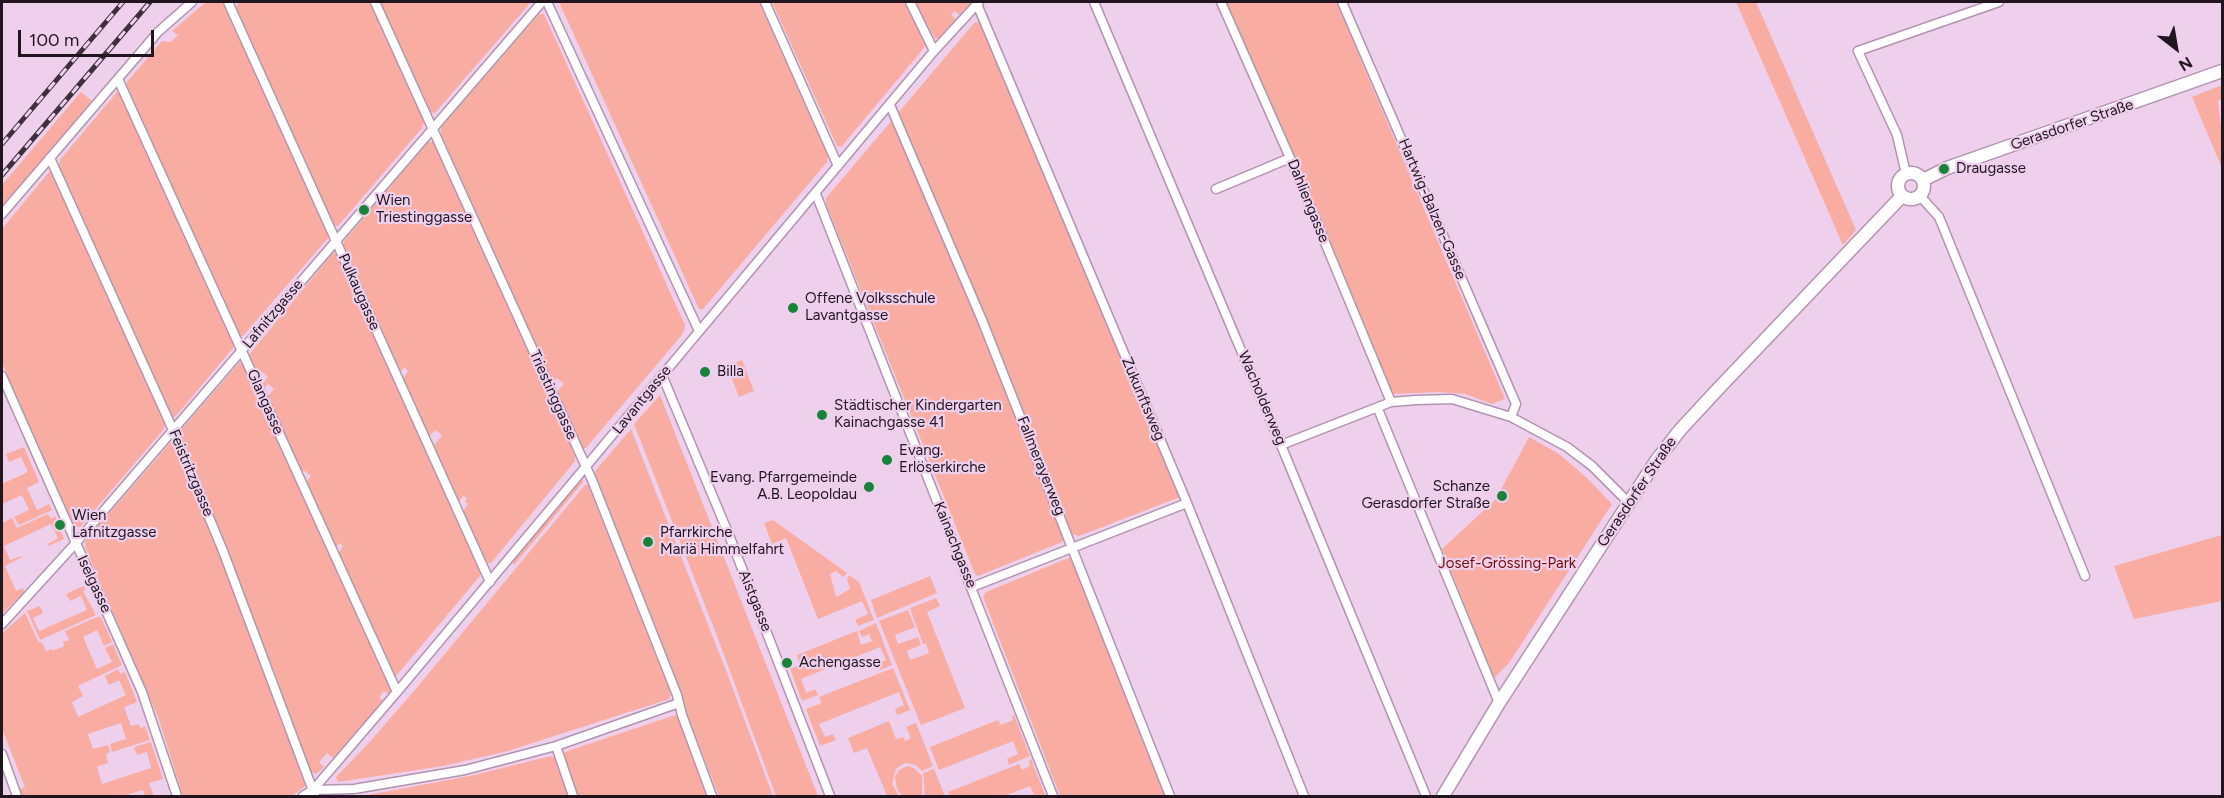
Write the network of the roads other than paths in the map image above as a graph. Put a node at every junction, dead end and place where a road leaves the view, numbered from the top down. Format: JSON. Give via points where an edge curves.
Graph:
{"nodes":[{"id":1,"x":192,"y":2,"type":"edge"},
{"id":2,"x":228,"y":2,"type":"edge"},
{"id":3,"x":375,"y":2,"type":"edge"},
{"id":4,"x":542,"y":2,"type":"edge"},
{"id":5,"x":547,"y":2,"type":"edge"},
{"id":6,"x":765,"y":2,"type":"edge"},
{"id":7,"x":910,"y":2,"type":"edge"},
{"id":8,"x":1094,"y":2,"type":"edge"},
{"id":9,"x":1221,"y":2,"type":"edge"},
{"id":10,"x":1342,"y":2,"type":"edge"},
{"id":11,"x":1999,"y":2,"type":"edge"},
{"id":12,"x":978,"y":3,"type":"edge"},
{"id":13,"x":934,"y":51,"type":"junction"},
{"id":14,"x":2223,"y":71,"type":"edge"},
{"id":15,"x":118,"y":79,"type":"junction"},
{"id":16,"x":890,"y":105,"type":"junction"},
{"id":17,"x":433,"y":130,"type":"junction"},
{"id":18,"x":50,"y":158,"type":"junction"},
{"id":19,"x":1290,"y":158,"type":"junction"},
{"id":20,"x":838,"y":166,"type":"junction"},
{"id":21,"x":1906,"y":174,"type":"junction"},
{"id":22,"x":1923,"y":180,"type":"junction"},
{"id":23,"x":1216,"y":189,"type":"dead end"},
{"id":24,"x":816,"y":194,"type":"junction"},
{"id":25,"x":1902,"y":196,"type":"junction"},
{"id":26,"x":1920,"y":196,"type":"junction"},
{"id":27,"x":2,"y":214,"type":"edge"},
{"id":28,"x":336,"y":241,"type":"junction"},
{"id":29,"x":699,"y":331,"type":"junction"},
{"id":30,"x":242,"y":351,"type":"junction"},
{"id":31,"x":662,"y":375,"type":"junction"},
{"id":32,"x":2,"y":376,"type":"edge"},
{"id":33,"x":1391,"y":402,"type":"junction"},
{"id":34,"x":1378,"y":409,"type":"junction"},
{"id":35,"x":1511,"y":417,"type":"junction"},
{"id":36,"x":173,"y":430,"type":"junction"},
{"id":37,"x":1281,"y":445,"type":"junction"},
{"id":38,"x":586,"y":466,"type":"junction"},
{"id":39,"x":1628,"y":502,"type":"junction"},
{"id":40,"x":1187,"y":503,"type":"junction"},
{"id":41,"x":75,"y":544,"type":"junction"},
{"id":42,"x":1074,"y":548,"type":"junction"},
{"id":43,"x":2085,"y":576,"type":"dead end"},
{"id":44,"x":489,"y":582,"type":"junction"},
{"id":45,"x":972,"y":587,"type":"junction"},
{"id":46,"x":2,"y":624,"type":"edge"},
{"id":47,"x":397,"y":692,"type":"junction"},
{"id":48,"x":679,"y":703,"type":"junction"},
{"id":49,"x":1499,"y":703,"type":"junction"},
{"id":50,"x":556,"y":746,"type":"junction"},
{"id":51,"x":2,"y":754,"type":"edge"},
{"id":52,"x":314,"y":793,"type":"edge"},
{"id":53,"x":16,"y":796,"type":"edge"},
{"id":54,"x":177,"y":796,"type":"edge"},
{"id":55,"x":303,"y":796,"type":"edge"},
{"id":56,"x":573,"y":796,"type":"edge"},
{"id":57,"x":712,"y":796,"type":"edge"},
{"id":58,"x":830,"y":796,"type":"edge"},
{"id":59,"x":1053,"y":796,"type":"edge"},
{"id":60,"x":1170,"y":796,"type":"edge"},
{"id":61,"x":1304,"y":796,"type":"edge"},
{"id":62,"x":1426,"y":796,"type":"edge"},
{"id":63,"x":1443,"y":796,"type":"edge"}],
"edges":[{"from":1,"to":15,"type":"street","via":[[158,32]]},
{"from":2,"to":28,"type":"street","name":"Pulkaugasse"},
{"from":3,"to":17,"type":"street","name":"Triestinggasse"},
{"from":4,"to":17,"type":"street","name":"Lafnitzgasse"},
{"from":5,"to":29,"type":"street"},
{"from":6,"to":20,"type":"street"},
{"from":7,"to":13,"type":"street"},
{"from":8,"to":37,"type":"street","name":"Wacholderweg"},
{"from":9,"to":19,"type":"street","name":"Dahliengasse"},
{"from":10,"to":35,"type":"street","name":"Hartwig-Balzen-Gasse","via":[[1516,404]]},
{"from":11,"to":21,"type":"street","via":[[1858,51],[1897,135]]},
{"from":12,"to":13,"type":"street","name":"Lavantgasse"},
{"from":12,"to":40,"type":"street","name":"Zukunftsweg"},
{"from":13,"to":16,"type":"street","name":"Lavantgasse"},
{"from":14,"to":22,"type":"main road","name":"Gerasdorfer Straße","via":[[1947,168]]},
{"from":15,"to":18,"type":"street"},
{"from":15,"to":30,"type":"street","name":"Glangasse"},
{"from":16,"to":20,"type":"street","name":"Lavantgasse"},
{"from":16,"to":42,"type":"street","name":"Fallmerayerweg"},
{"from":17,"to":28,"type":"street","name":"Lafnitzgasse"},
{"from":17,"to":38,"type":"street","name":"Triestinggasse"},
{"from":18,"to":27,"type":"street"},
{"from":18,"to":36,"type":"street","name":"Feistritzgasse"},
{"from":19,"to":23,"type":"street"},
{"from":19,"to":33,"type":"street","name":"Dahliengasse"},
{"from":20,"to":24,"type":"street","name":"Lavantgasse"},
{"from":21,"to":22,"type":"main road","via":[[1918,174]]},
{"from":21,"to":25,"type":"main road","via":[[1897,185]]},
{"from":22,"to":26,"type":"main road","via":[[1925,187]]},
{"from":24,"to":29,"type":"street","name":"Lavantgasse"},
{"from":24,"to":45,"type":"street","name":"Kainachgasse"},
{"from":25,"to":26,"type":"main road","via":[[1910,200]]},
{"from":25,"to":39,"type":"main road","name":"Gerasdorfer Straße","via":[[1680,430]]},
{"from":26,"to":43,"type":"street","via":[[1939,217]]},
{"from":28,"to":30,"type":"street","name":"Lafnitzgasse"},
{"from":28,"to":44,"type":"street","name":"Pulkaugasse"},
{"from":29,"to":31,"type":"street","name":"Lavantgasse"},
{"from":30,"to":36,"type":"street","name":"Lafnitzgasse"},
{"from":30,"to":47,"type":"street","name":"Glangasse"},
{"from":31,"to":38,"type":"street","name":"Lavantgasse"},
{"from":31,"to":58,"type":"street","name":"Aistgasse"},
{"from":32,"to":41,"type":"street","name":"Iselgasse"},
{"from":33,"to":34,"type":"street"},
{"from":33,"to":35,"type":"street","via":[[1452,399]]},
{"from":34,"to":37,"type":"street"},
{"from":34,"to":49,"type":"street"},
{"from":35,"to":39,"type":"street","via":[[1567,447]]},
{"from":36,"to":41,"type":"street","name":"Lafnitzgasse"},
{"from":36,"to":52,"type":"street","name":"Feistritzgasse","via":[[228,561]]},
{"from":37,"to":62,"type":"street","name":"Wacholderweg"},
{"from":38,"to":44,"type":"street","name":"Lavantgasse"},
{"from":38,"to":48,"type":"street","name":"Triestinggasse"},
{"from":39,"to":49,"type":"main road","name":"Gerasdorfer Straße"},
{"from":40,"to":42,"type":"street"},
{"from":40,"to":61,"type":"street","name":"Zukunftsweg"},
{"from":41,"to":46,"type":"street","name":"Lafnitzgasse"},
{"from":41,"to":54,"type":"street","name":"Iselgasse","via":[[142,692]]},
{"from":42,"to":45,"type":"street"},
{"from":42,"to":60,"type":"street","name":"Fallmerayerweg"},
{"from":44,"to":47,"type":"street","name":"Lavantgasse"},
{"from":45,"to":59,"type":"street","name":"Kainachgasse"},
{"from":47,"to":52,"type":"street","name":"Lavantgasse"},
{"from":48,"to":50,"type":"street"},
{"from":48,"to":57,"type":"street","name":"Triestinggasse"},
{"from":49,"to":63,"type":"main road","name":"Gerasdorfer Straße"},
{"from":50,"to":52,"type":"street","via":[[441,775]]},
{"from":50,"to":56,"type":"street"},
{"from":51,"to":53,"type":"street"},
{"from":52,"to":55,"type":"street","name":"Lavantgasse"}]}
